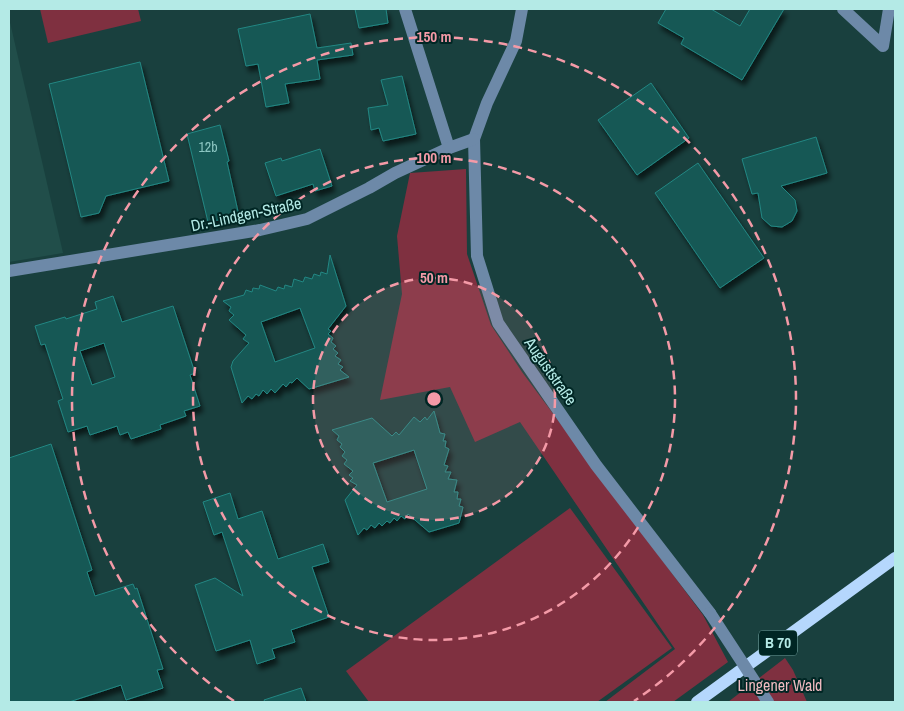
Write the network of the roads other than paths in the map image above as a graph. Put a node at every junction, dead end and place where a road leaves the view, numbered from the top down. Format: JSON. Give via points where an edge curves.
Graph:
{"nodes":[{"id":1,"x":405,"y":9,"type":"edge"},
{"id":2,"x":522,"y":9,"type":"edge"},
{"id":3,"x":843,"y":9,"type":"edge"},
{"id":4,"x":889,"y":9,"type":"edge"},
{"id":5,"x":474,"y":139,"type":"junction"},
{"id":6,"x":449,"y":148,"type":"junction"},
{"id":7,"x":9,"y":272,"type":"edge"},
{"id":8,"x":895,"y":558,"type":"edge"},
{"id":9,"x":697,"y":702,"type":"edge"},
{"id":10,"x":768,"y":702,"type":"edge"}],
"edges":[{"from":1,"to":6,"type":"street"},
{"from":2,"to":5,"type":"street","name":"Auguststraße","via":[[516,41]]},
{"from":3,"to":4,"type":"street","via":[[883,46]]},
{"from":5,"to":6,"type":"street","name":"Dr.-Lindgen-Straße"},
{"from":5,"to":10,"type":"street","name":"Auguststraße","bridge":true,"via":[[477,256],[498,323],[596,465],[710,613]]},
{"from":6,"to":7,"type":"street","name":"Dr.-Lindgen-Straße","via":[[307,219],[260,230]]},
{"from":8,"to":9,"type":"main road","number":"B 70"}]}
